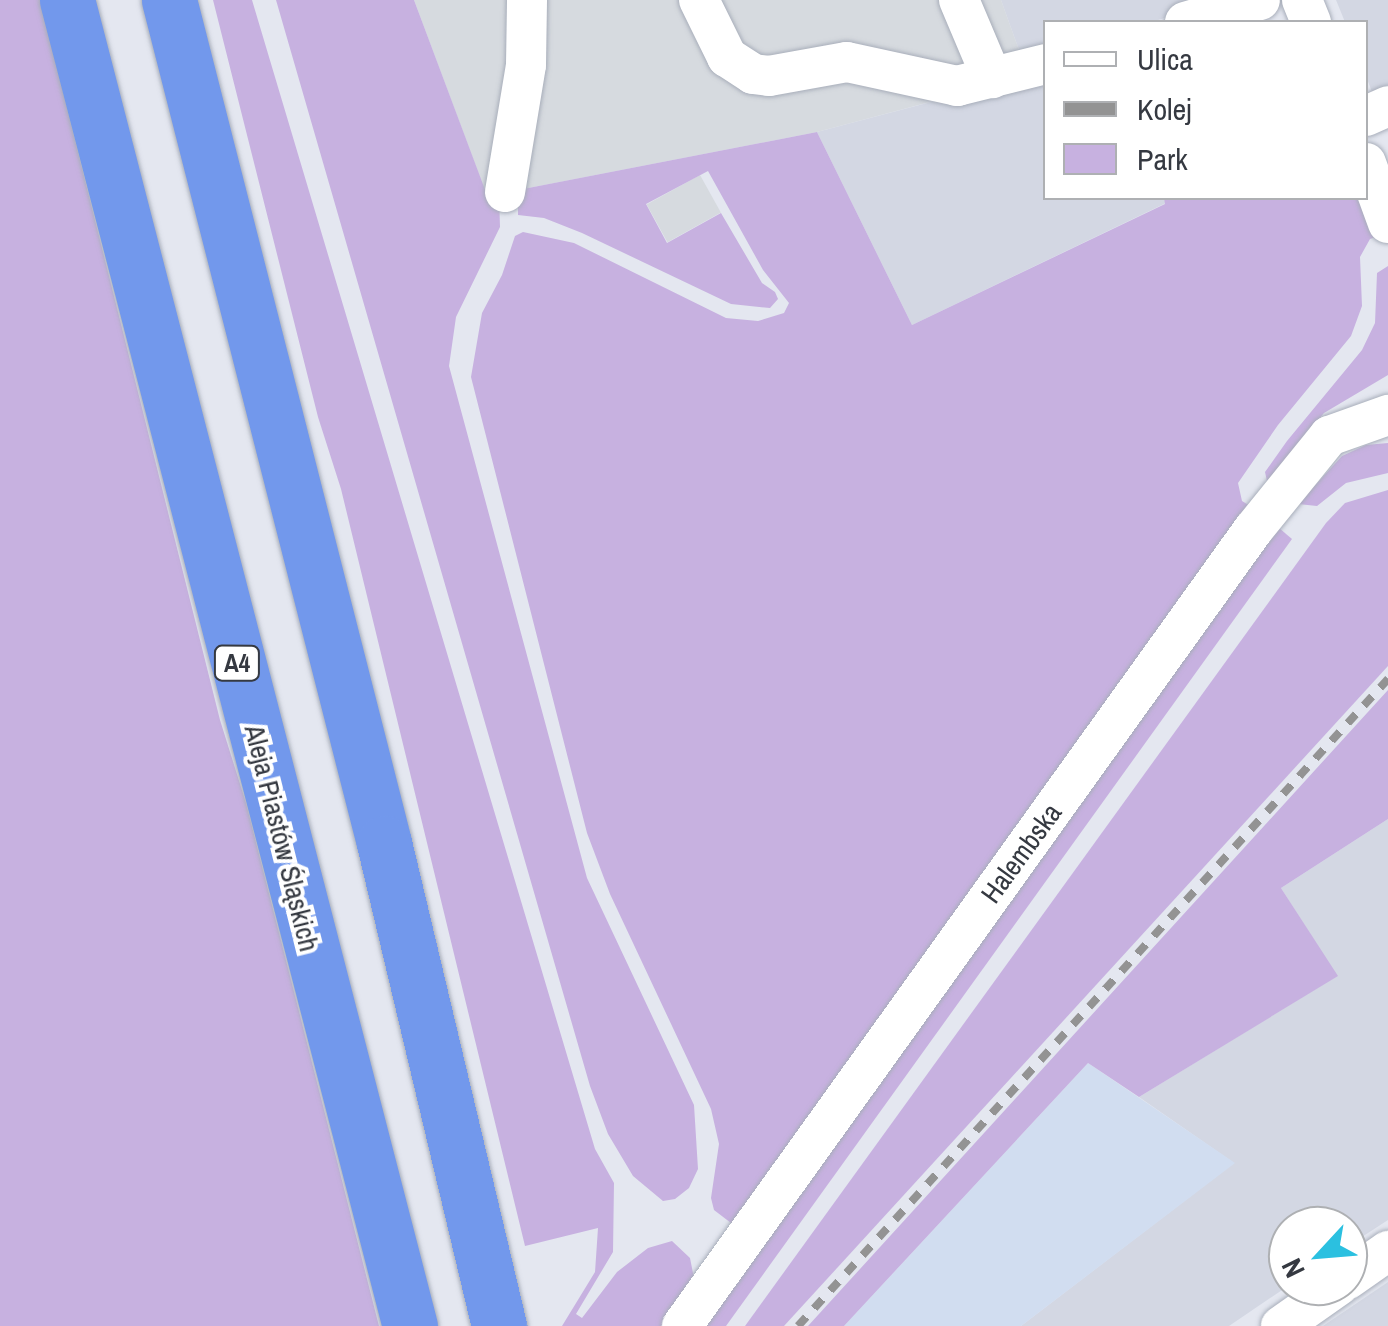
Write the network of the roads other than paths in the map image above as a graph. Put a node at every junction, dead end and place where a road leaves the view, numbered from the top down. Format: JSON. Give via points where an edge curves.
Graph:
{"nodes":[{"id":1,"x":67,"y":0,"type":"edge"},
{"id":2,"x":169,"y":0,"type":"edge"},
{"id":3,"x":527,"y":0,"type":"edge"},
{"id":4,"x":699,"y":0,"type":"edge"},
{"id":5,"x":960,"y":0,"type":"edge"},
{"id":6,"x":1260,"y":0,"type":"edge"},
{"id":7,"x":1192,"y":20,"type":"edge"},
{"id":8,"x":1043,"y":65,"type":"edge"},
{"id":9,"x":992,"y":78,"type":"junction"},
{"id":10,"x":1368,"y":169,"type":"edge"},
{"id":11,"x":505,"y":192,"type":"dead end"},
{"id":12,"x":1388,"y":222,"type":"edge"},
{"id":13,"x":1388,"y":416,"type":"edge"},
{"id":14,"x":1309,"y":1306,"type":"edge"},
{"id":15,"x":498,"y":1321,"type":"edge"},
{"id":16,"x":410,"y":1326,"type":"edge"},
{"id":17,"x":682,"y":1326,"type":"edge"},
{"id":18,"x":1280,"y":1326,"type":"edge"}],
"edges":[{"from":1,"to":16,"type":"highway","name":"Aleja Piastów Śląskich","number":"A4"},
{"from":2,"to":15,"type":"highway"},
{"from":3,"to":11,"type":"street","via":[[526,65]]},
{"from":4,"to":9,"type":"street","via":[[727,57],[753,74],[847,62],[940,85]]},
{"from":5,"to":9,"type":"street"},
{"from":6,"to":7,"type":"street"},
{"from":8,"to":9,"type":"street"},
{"from":10,"to":12,"type":"street"},
{"from":13,"to":17,"type":"street","name":"Halembska","via":[[1329,436],[1253,530]]},
{"from":14,"to":18,"type":"street"}]}
